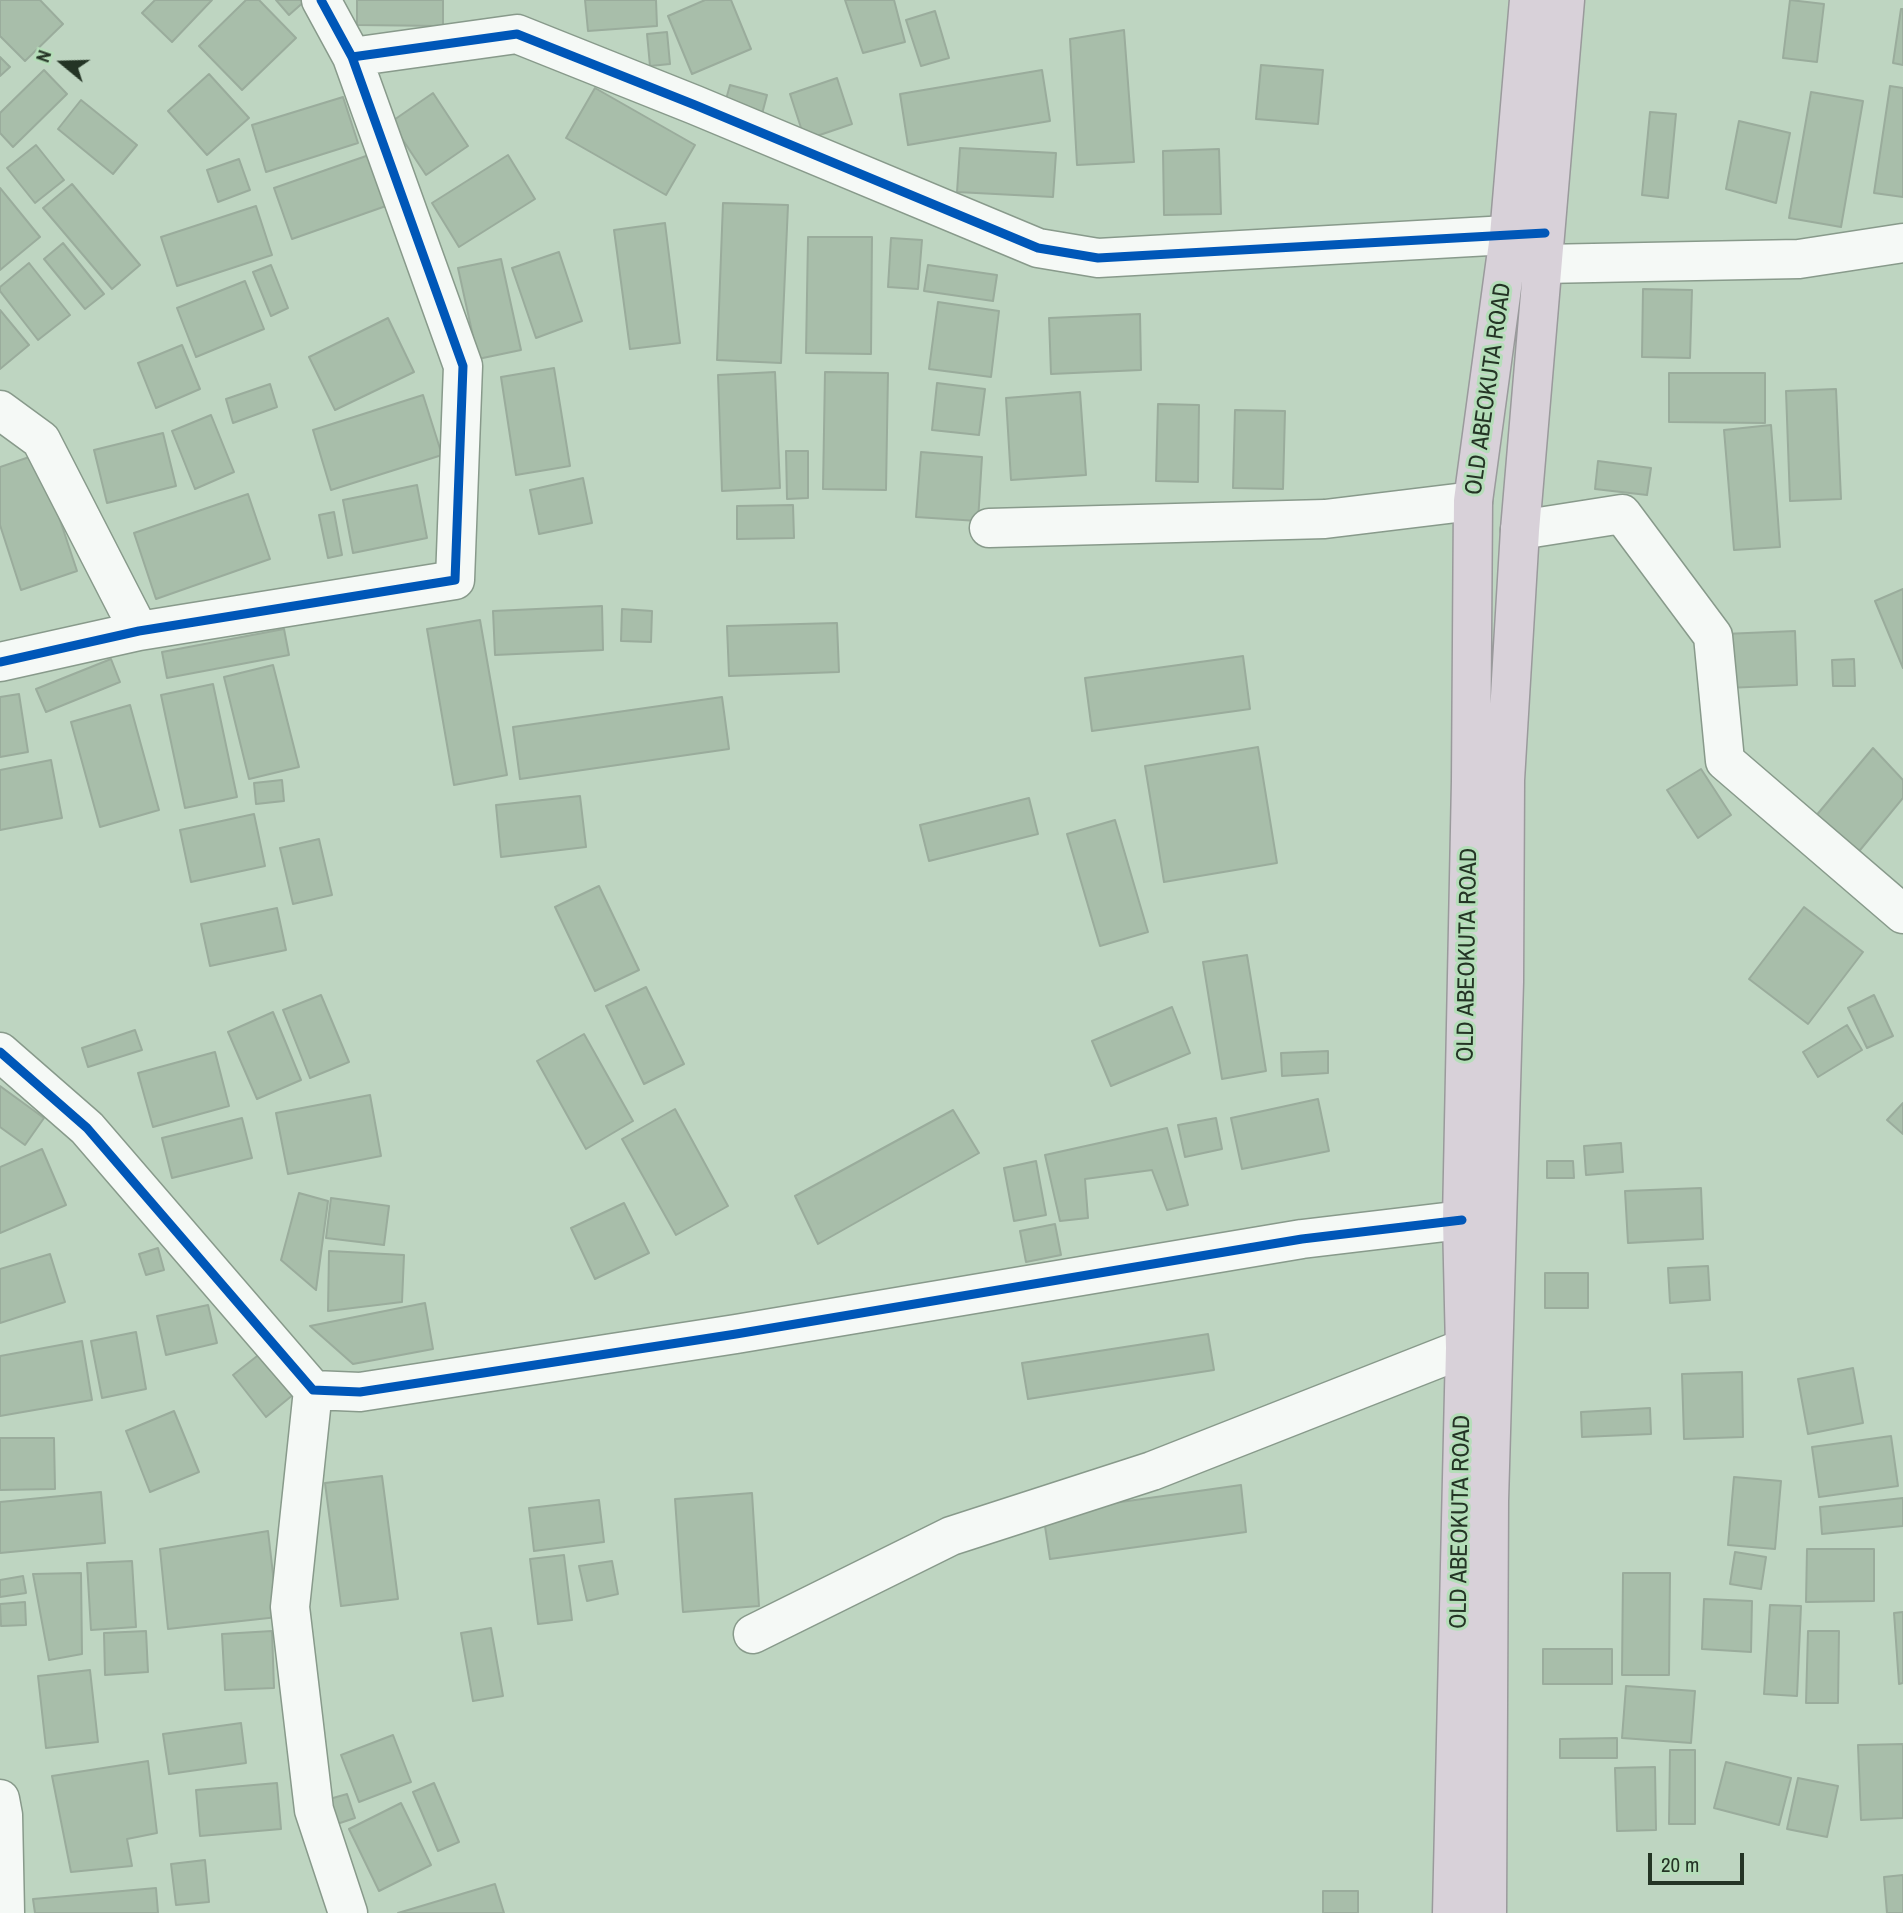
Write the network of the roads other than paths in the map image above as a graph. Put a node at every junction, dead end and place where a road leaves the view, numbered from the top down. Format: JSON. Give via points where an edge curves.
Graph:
{"nodes":[{"id":1,"x":321,"y":0,"type":"edge"},
{"id":2,"x":1529,"y":0,"type":"edge"},
{"id":3,"x":1565,"y":0,"type":"edge"},
{"id":4,"x":352,"y":57,"type":"junction"},
{"id":5,"x":1903,"y":243,"type":"edge"},
{"id":6,"x":1532,"y":244,"type":"junction"},
{"id":7,"x":0,"y":410,"type":"edge"},
{"id":8,"x":1473,"y":501,"type":"junction"},
{"id":9,"x":989,"y":527,"type":"dead end"},
{"id":10,"x":1520,"y":530,"type":"junction"},
{"id":11,"x":139,"y":631,"type":"junction"},
{"id":12,"x":0,"y":662,"type":"edge"},
{"id":13,"x":1903,"y":914,"type":"edge"},
{"id":14,"x":0,"y":1052,"type":"edge"},
{"id":15,"x":1462,"y":1220,"type":"junction"},
{"id":16,"x":1465,"y":1348,"type":"junction"},
{"id":17,"x":313,"y":1390,"type":"junction"},
{"id":18,"x":753,"y":1634,"type":"dead end"},
{"id":19,"x":0,"y":1799,"type":"edge"},
{"id":20,"x":5,"y":1913,"type":"edge"},
{"id":21,"x":348,"y":1913,"type":"edge"},
{"id":22,"x":1452,"y":1913,"type":"edge"},
{"id":23,"x":1487,"y":1913,"type":"edge"}],
"edges":[{"from":1,"to":4,"type":"street"},
{"from":2,"to":6,"type":"highway","name":"OLD ABEOKUTA ROAD"},
{"from":3,"to":6,"type":"highway","name":"OLD ABEOKUTA ROAD"},
{"from":4,"to":6,"type":"street","via":[[517,34],[1038,248],[1098,258]]},
{"from":4,"to":11,"type":"street","via":[[463,366],[454,580]]},
{"from":5,"to":6,"type":"street","via":[[1799,259]]},
{"from":6,"to":8,"type":"highway","name":"OLD ABEOKUTA ROAD"},
{"from":6,"to":10,"type":"highway","name":"OLD ABEOKUTA ROAD"},
{"from":7,"to":11,"type":"street","via":[[41,440]]},
{"from":8,"to":9,"type":"street","via":[[1325,519]]},
{"from":8,"to":15,"type":"highway","name":"OLD ABEOKUTA ROAD"},
{"from":10,"to":13,"type":"street","via":[[1622,514],[1713,636],[1725,761]]},
{"from":10,"to":23,"type":"highway","name":"OLD ABEOKUTA ROAD","via":[[1505,780],[1489,1501]]},
{"from":11,"to":12,"type":"street"},
{"from":14,"to":17,"type":"street","via":[[87,1128]]},
{"from":15,"to":16,"type":"highway","name":"OLD ABEOKUTA ROAD"},
{"from":15,"to":17,"type":"street","via":[[1302,1239],[360,1392]]},
{"from":16,"to":18,"type":"street","via":[[1152,1471],[951,1536]]},
{"from":16,"to":22,"type":"highway","name":"OLD ABEOKUTA ROAD"},
{"from":17,"to":21,"type":"street","via":[[290,1607],[314,1810]]},
{"from":19,"to":20,"type":"street"}]}
